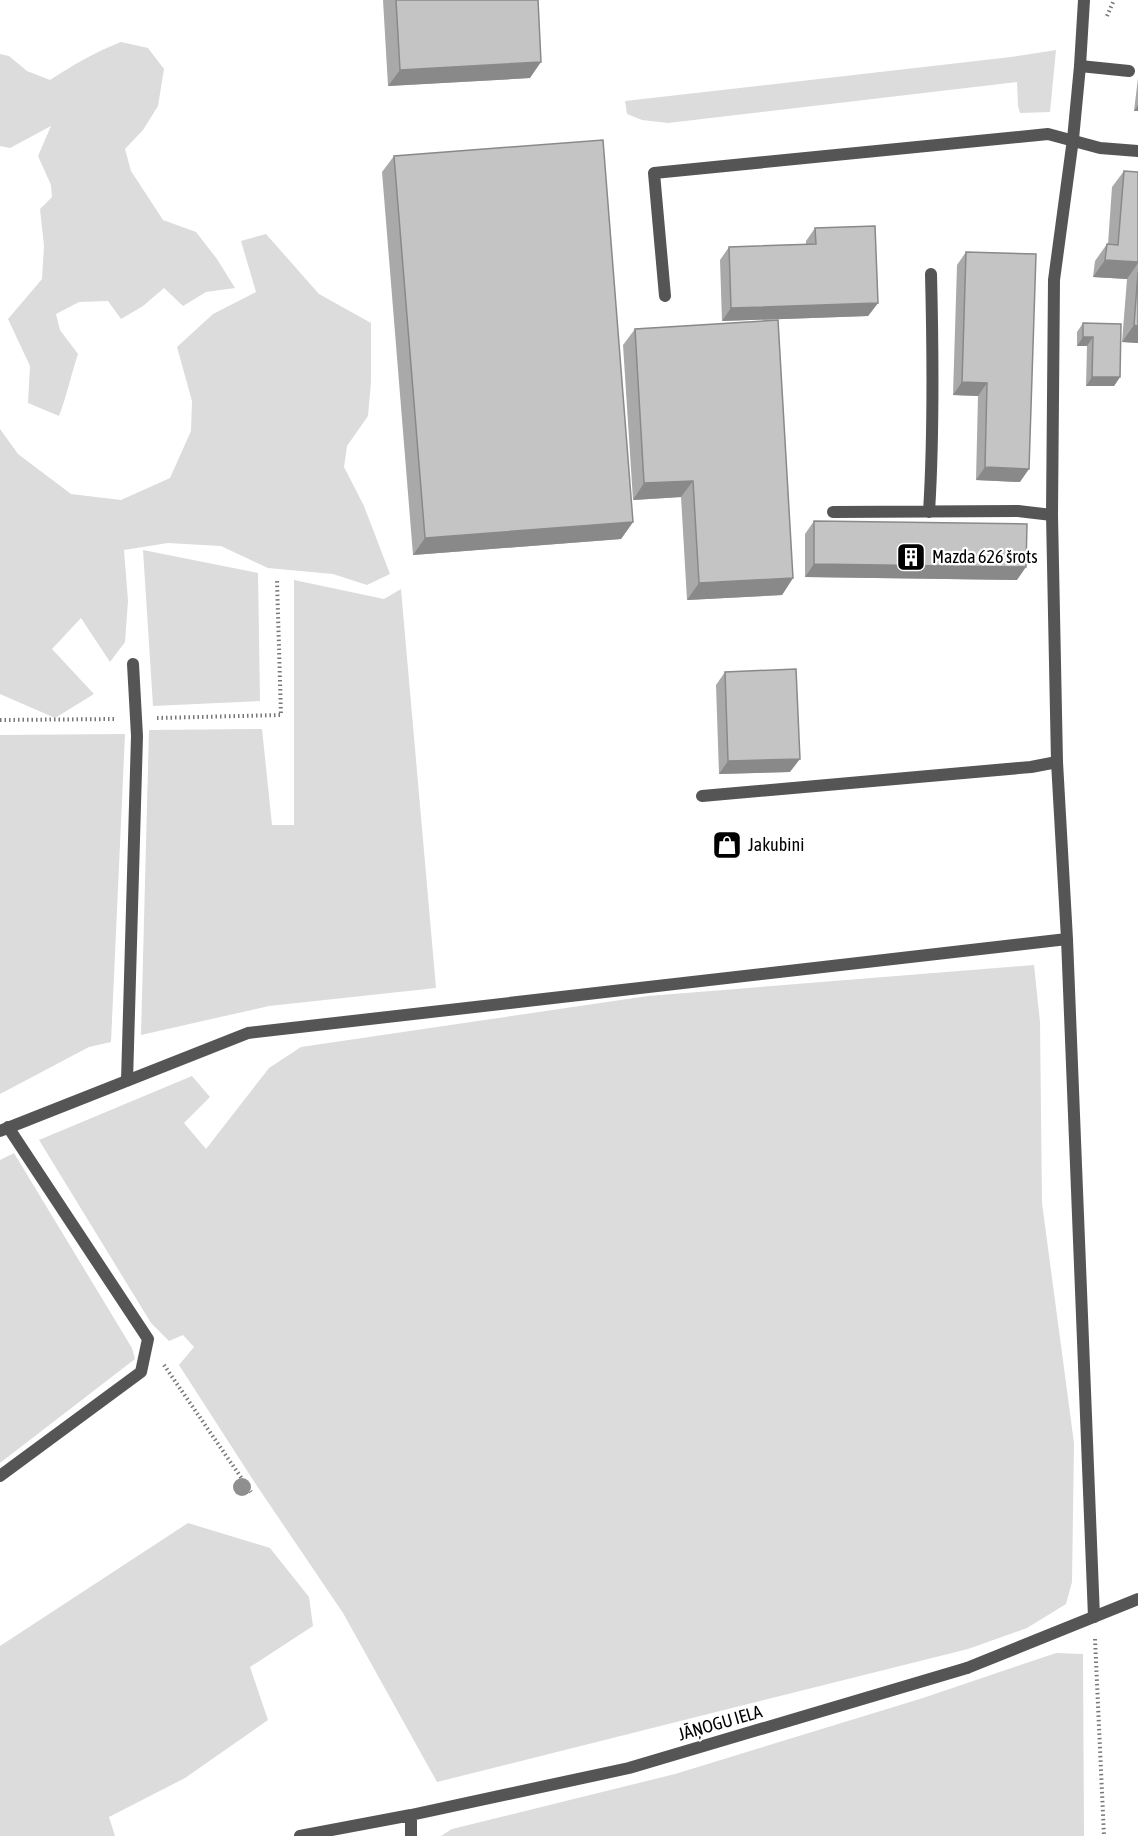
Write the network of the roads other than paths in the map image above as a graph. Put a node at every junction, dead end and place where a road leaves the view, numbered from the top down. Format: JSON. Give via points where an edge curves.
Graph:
{"nodes":[{"id":1,"x":1084,"y":0,"type":"edge"},
{"id":2,"x":1080,"y":66,"type":"junction"},
{"id":3,"x":1129,"y":71,"type":"dead end"},
{"id":4,"x":1073,"y":139,"type":"junction"},
{"id":5,"x":1138,"y":151,"type":"edge"},
{"id":6,"x":932,"y":274,"type":"dead end"},
{"id":7,"x":665,"y":296,"type":"dead end"},
{"id":8,"x":833,"y":512,"type":"dead end"},
{"id":9,"x":929,"y":512,"type":"junction"},
{"id":10,"x":1052,"y":515,"type":"junction"},
{"id":11,"x":133,"y":664,"type":"dead end"},
{"id":12,"x":1057,"y":762,"type":"junction"},
{"id":13,"x":702,"y":796,"type":"dead end"},
{"id":14,"x":1067,"y":939,"type":"junction"},
{"id":15,"x":127,"y":1081,"type":"junction"},
{"id":16,"x":4,"y":1129,"type":"edge"},
{"id":17,"x":0,"y":1476,"type":"edge"},
{"id":18,"x":1138,"y":1599,"type":"edge"},
{"id":19,"x":1094,"y":1617,"type":"junction"},
{"id":20,"x":411,"y":1815,"type":"junction"},
{"id":21,"x":300,"y":1836,"type":"edge"},
{"id":22,"x":411,"y":1836,"type":"edge"}],
"edges":[{"from":1,"to":2,"type":"street"},
{"from":2,"to":3,"type":"street"},
{"from":2,"to":4,"type":"street"},
{"from":4,"to":5,"type":"street","via":[[1100,148]]},
{"from":4,"to":7,"type":"street","via":[[1048,134],[654,173]]},
{"from":4,"to":10,"type":"street","via":[[1054,280]]},
{"from":6,"to":9,"type":"street","via":[[934,380]]},
{"from":8,"to":9,"type":"street"},
{"from":9,"to":10,"type":"street"},
{"from":10,"to":12,"type":"street"},
{"from":11,"to":15,"type":"street","via":[[137,736]]},
{"from":12,"to":13,"type":"street"},
{"from":12,"to":14,"type":"street"},
{"from":14,"to":15,"type":"street","via":[[248,1033]]},
{"from":14,"to":19,"type":"street"},
{"from":15,"to":16,"type":"street"},
{"from":16,"to":17,"type":"street","via":[[148,1339],[141,1372]]},
{"from":18,"to":19,"type":"street","name":"JĀŅOGU IELA"},
{"from":19,"to":20,"type":"street","name":"JĀŅOGU IELA","via":[[967,1668],[629,1768]]},
{"from":20,"to":21,"type":"street","name":"JĀŅOGU IELA"},
{"from":20,"to":22,"type":"street"}]}
